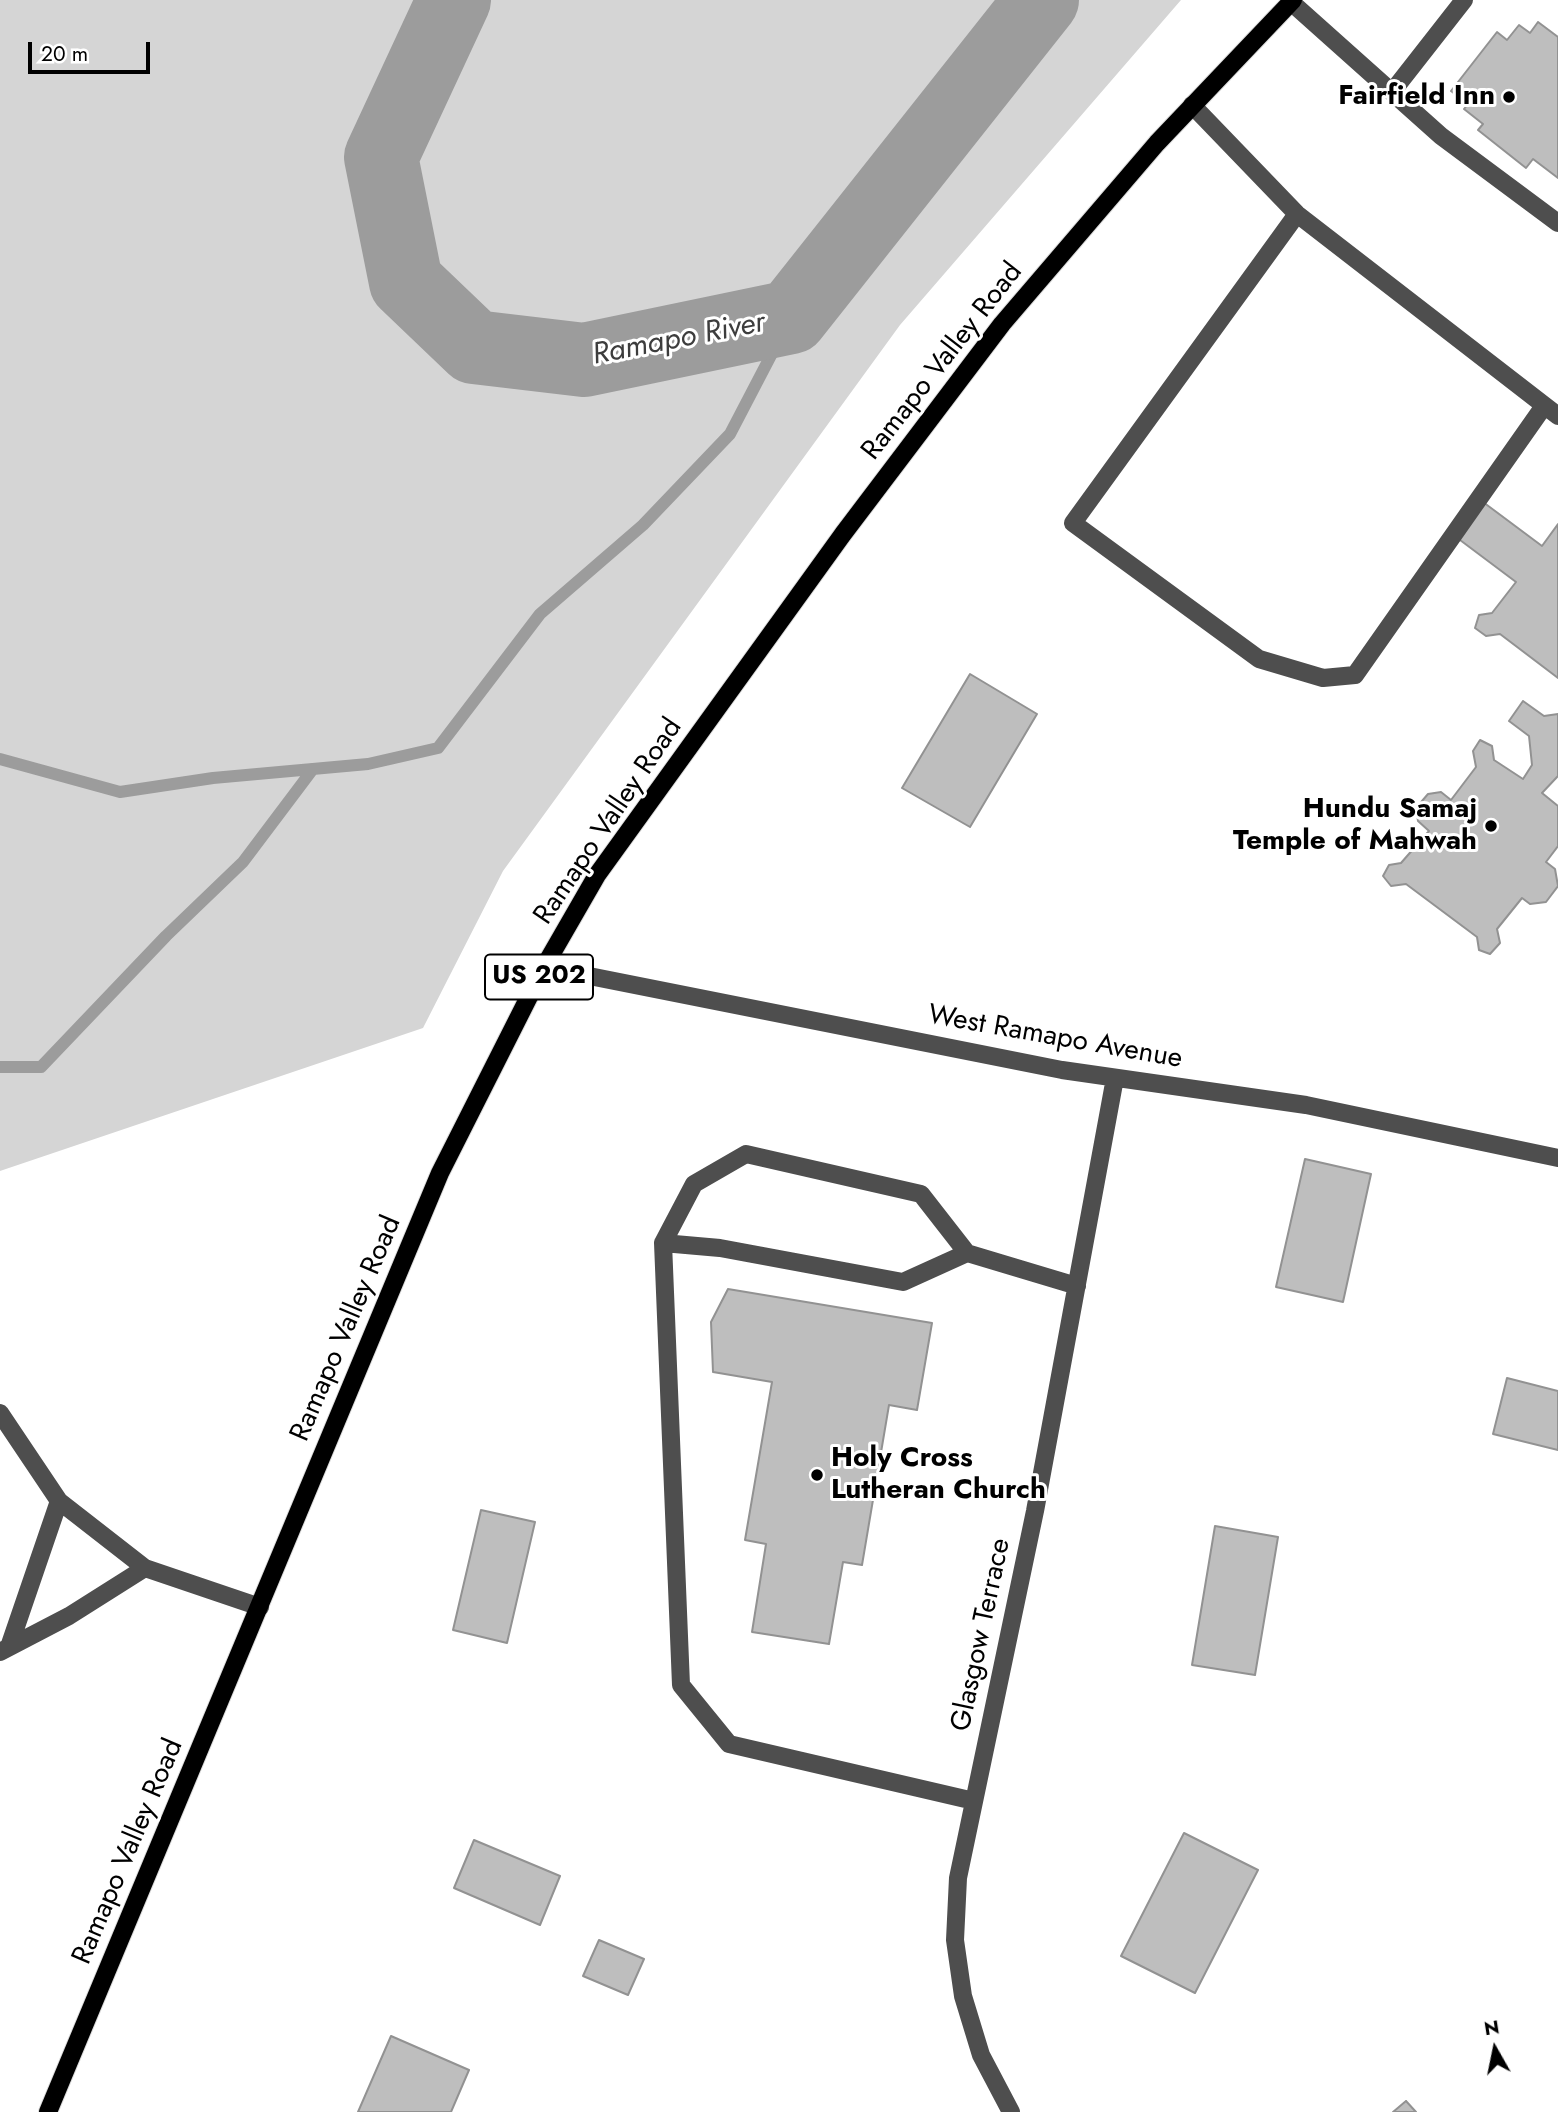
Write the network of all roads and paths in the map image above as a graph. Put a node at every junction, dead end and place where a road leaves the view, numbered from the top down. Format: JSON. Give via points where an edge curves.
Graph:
{"nodes":[{"id":1,"x":1464,"y":0,"type":"edge"},
{"id":2,"x":1292,"y":1,"type":"edge"},
{"id":3,"x":1392,"y":92,"type":"junction"},
{"id":4,"x":1192,"y":105,"type":"junction"},
{"id":5,"x":1297,"y":214,"type":"junction"},
{"id":6,"x":1558,"y":223,"type":"edge"},
{"id":7,"x":1551,"y":411,"type":"edge"},
{"id":8,"x":544,"y":967,"type":"junction"},
{"id":9,"x":1115,"y":1078,"type":"junction"},
{"id":10,"x":1558,"y":1158,"type":"edge"},
{"id":11,"x":663,"y":1243,"type":"junction"},
{"id":12,"x":967,"y":1254,"type":"junction"},
{"id":13,"x":1077,"y":1286,"type":"junction"},
{"id":14,"x":0,"y":1413,"type":"edge"},
{"id":15,"x":59,"y":1502,"type":"junction"},
{"id":16,"x":145,"y":1568,"type":"junction"},
{"id":17,"x":260,"y":1607,"type":"junction"},
{"id":18,"x":4,"y":1649,"type":"edge"},
{"id":19,"x":974,"y":1801,"type":"junction"},
{"id":20,"x":48,"y":2112,"type":"edge"},
{"id":21,"x":1011,"y":2112,"type":"edge"}],
"edges":[{"from":1,"to":3,"type":"street"},
{"from":2,"to":3,"type":"street"},
{"from":2,"to":4,"type":"main road","name":"Ramapo Valley Road","number":"US 202"},
{"from":3,"to":6,"type":"street","via":[[1441,136]]},
{"from":4,"to":5,"type":"street"},
{"from":4,"to":8,"type":"main road","name":"Ramapo Valley Road","number":"US 202","via":[[1002,324],[843,534],[597,875]]},
{"from":5,"to":7,"type":"street"},
{"from":5,"to":7,"type":"street","via":[[1073,523],[1259,659],[1323,678],[1355,676]]},
{"from":8,"to":9,"type":"street","name":"West Ramapo Avenue"},
{"from":8,"to":17,"type":"main road","name":"Ramapo Valley Road","number":"US 202","via":[[440,1173]]},
{"from":9,"to":10,"type":"street","name":"West Ramapo Avenue","via":[[1306,1105]]},
{"from":9,"to":13,"type":"street","name":"Glasgow Terrace"},
{"from":11,"to":12,"type":"street","via":[[720,1248],[904,1282]]},
{"from":11,"to":12,"type":"street","via":[[694,1184],[746,1154],[921,1194]]},
{"from":11,"to":19,"type":"street","via":[[681,1685],[729,1744]]},
{"from":12,"to":13,"type":"street"},
{"from":13,"to":19,"type":"street","name":"Glasgow Terrace"},
{"from":14,"to":15,"type":"street"},
{"from":15,"to":16,"type":"street"},
{"from":15,"to":18,"type":"street"},
{"from":16,"to":17,"type":"street"},
{"from":16,"to":18,"type":"street","via":[[69,1616]]},
{"from":17,"to":20,"type":"main road","name":"Ramapo Valley Road","number":"US 202"},
{"from":19,"to":21,"type":"street","name":"Glasgow Terrace","via":[[958,1878],[956,1940],[963,1996],[981,2055]]}]}
